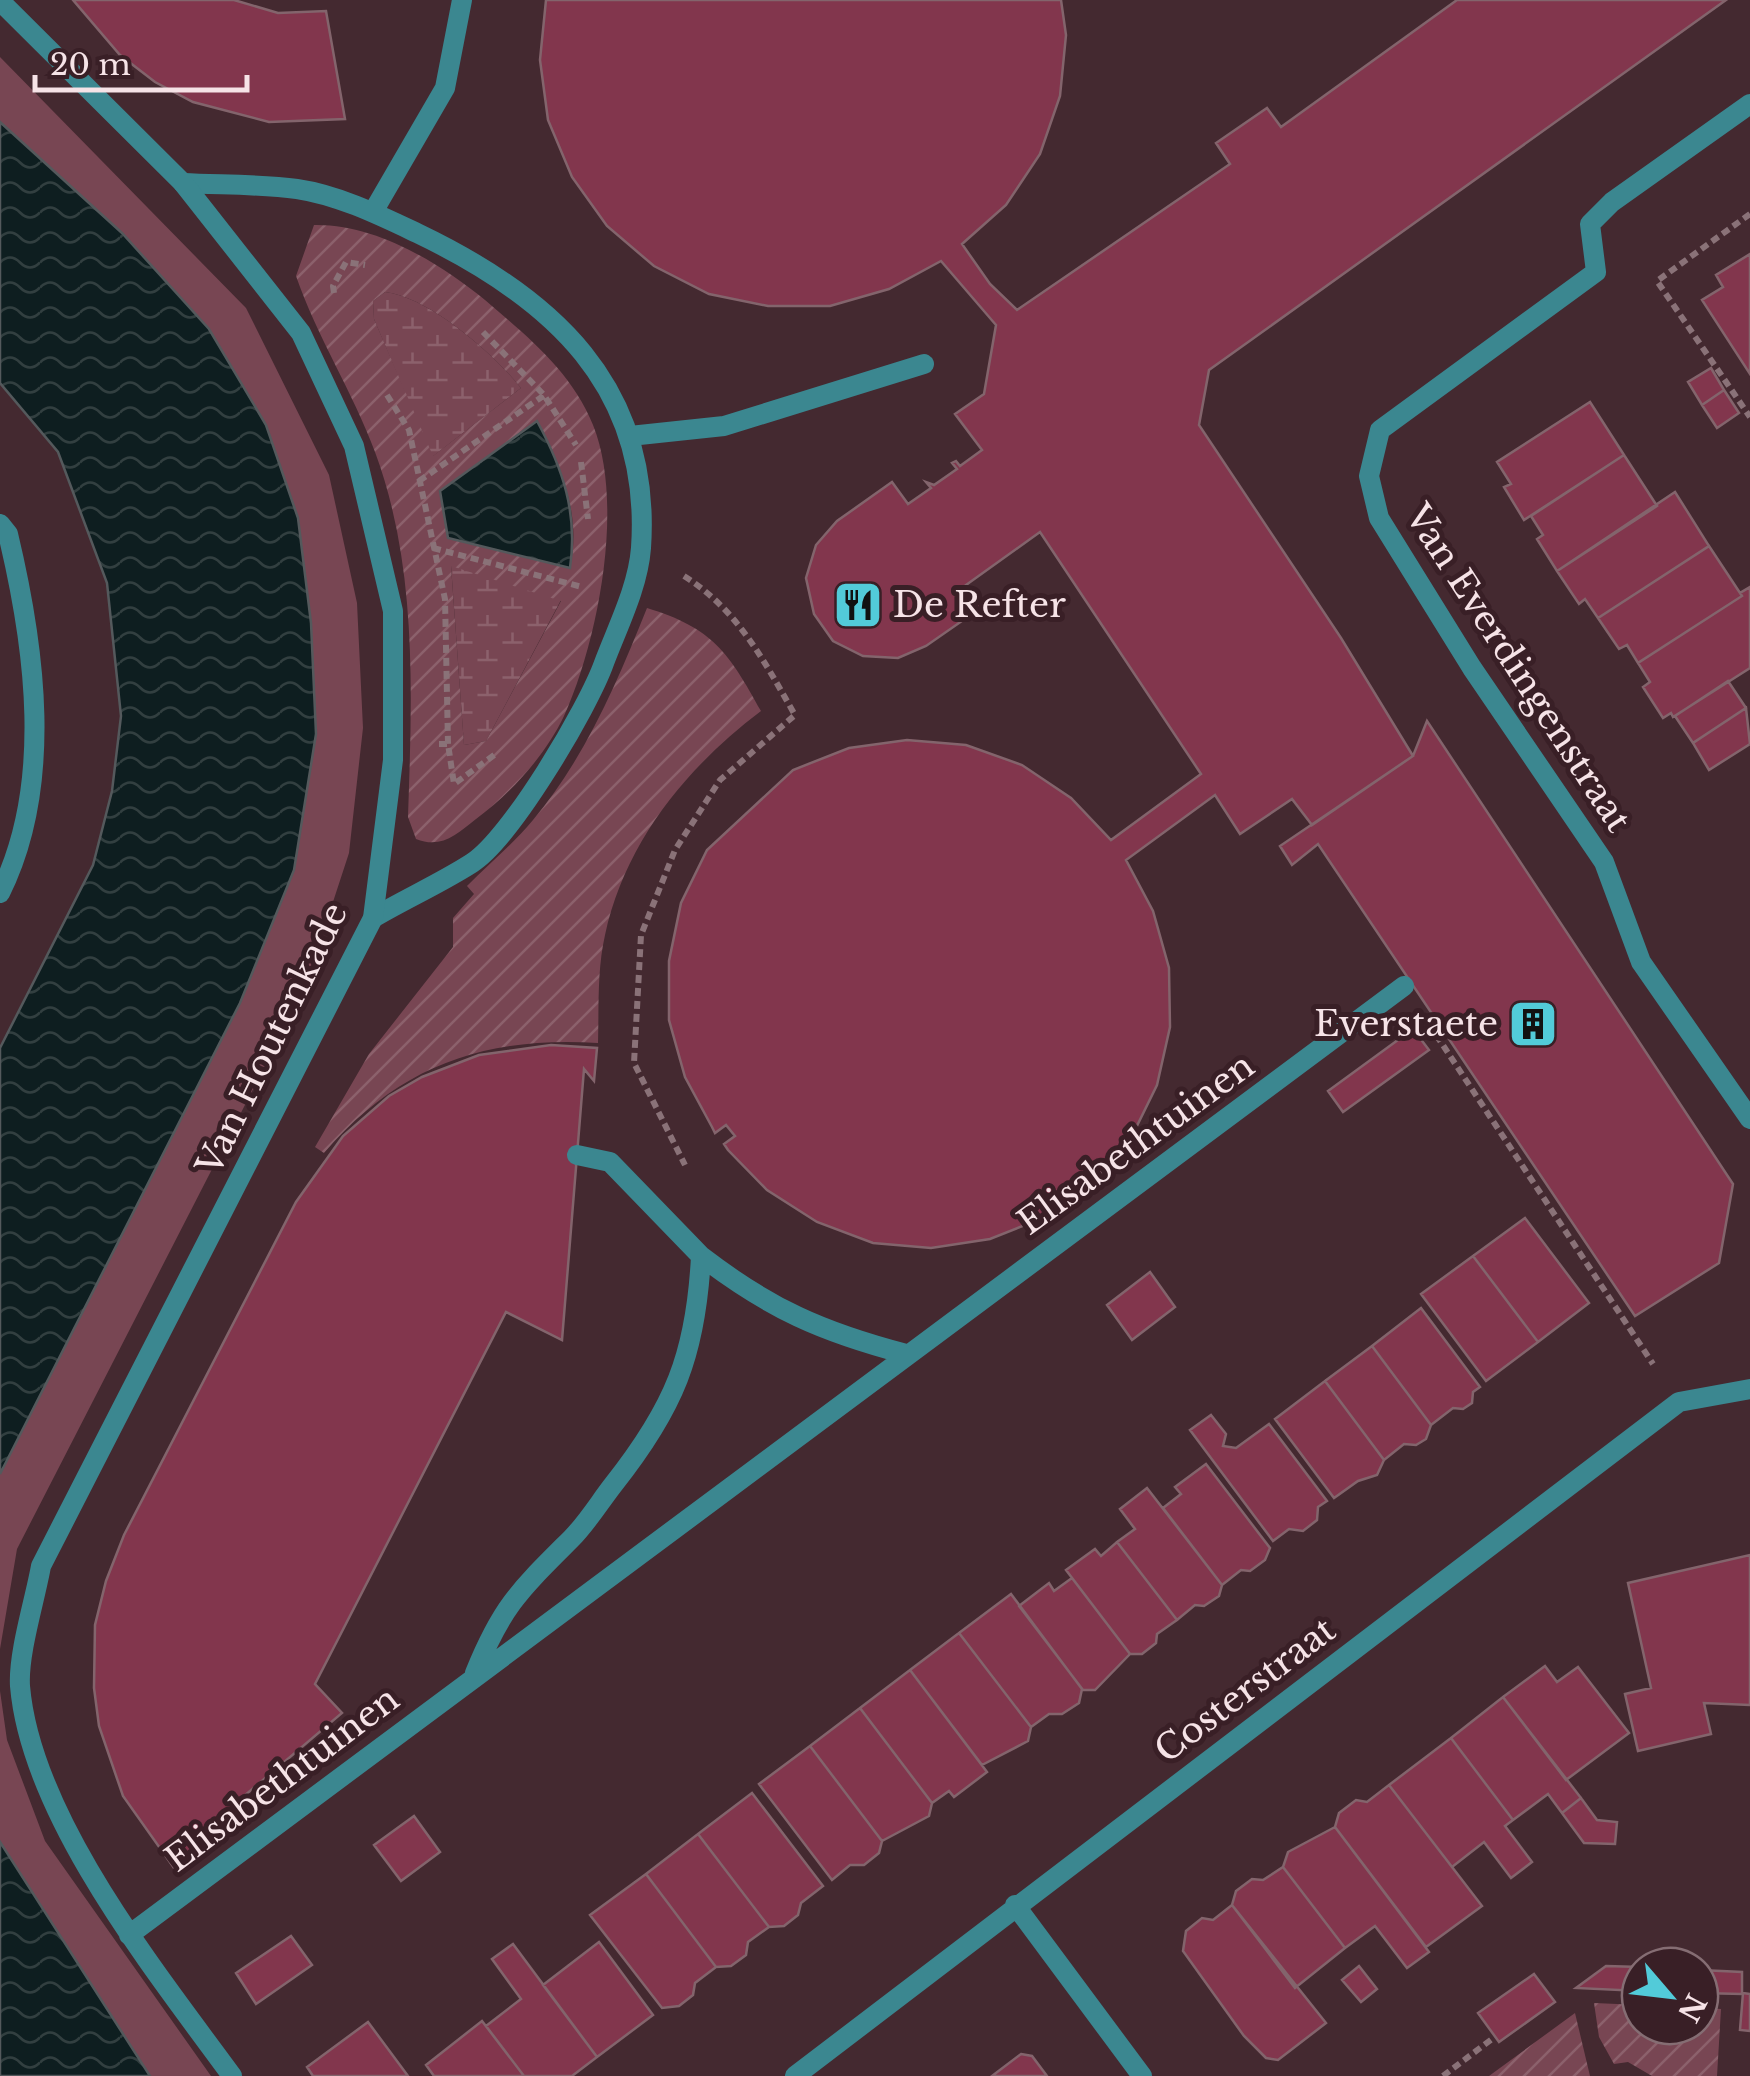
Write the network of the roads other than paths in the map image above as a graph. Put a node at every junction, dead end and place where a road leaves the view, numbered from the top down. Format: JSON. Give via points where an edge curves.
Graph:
{"nodes":[{"id":1,"x":0,"y":0,"type":"edge"},
{"id":2,"x":462,"y":0,"type":"edge"},
{"id":3,"x":1750,"y":104,"type":"edge"},
{"id":4,"x":184,"y":183,"type":"junction"},
{"id":5,"x":373,"y":212,"type":"junction"},
{"id":6,"x":924,"y":364,"type":"dead end"},
{"id":7,"x":630,"y":436,"type":"junction"},
{"id":8,"x":0,"y":524,"type":"edge"},
{"id":9,"x":0,"y":894,"type":"edge"},
{"id":10,"x":373,"y":918,"type":"junction"},
{"id":11,"x":1404,"y":986,"type":"road end"},
{"id":12,"x":1750,"y":1119,"type":"edge"},
{"id":13,"x":578,"y":1155,"type":"dead end"},
{"id":14,"x":701,"y":1256,"type":"junction"},
{"id":15,"x":906,"y":1354,"type":"junction"},
{"id":16,"x":1750,"y":1389,"type":"edge"},
{"id":17,"x":474,"y":1675,"type":"junction"},
{"id":18,"x":1016,"y":1905,"type":"junction"},
{"id":19,"x":129,"y":1934,"type":"junction"},
{"id":20,"x":232,"y":2076,"type":"edge"},
{"id":21,"x":795,"y":2076,"type":"edge"},
{"id":22,"x":1142,"y":2076,"type":"edge"}],
"edges":[{"from":1,"to":4,"type":"street","name":"Van Houtenkade"},
{"from":2,"to":5,"type":"street","via":[[445,88]]},
{"from":3,"to":12,"type":"street","name":"Van Everdingenstraat","via":[[1612,202],[1590,224],[1596,272],[1380,430],[1369,476],[1379,518],[1604,862],[1640,962]]},
{"from":4,"to":5,"type":"street","via":[[298,189]]},
{"from":4,"to":10,"type":"street","name":"Van Houtenkade","via":[[301,333],[354,446],[394,610],[393,746]]},
{"from":5,"to":7,"type":"street","via":[[453,250],[532,299],[593,362]]},
{"from":6,"to":7,"type":"street","via":[[724,426]]},
{"from":7,"to":10,"type":"street","via":[[641,549],[592,697],[474,862]]},
{"from":8,"to":9,"type":"street","via":[[28,617],[34,757],[18,857]]},
{"from":10,"to":19,"type":"street","name":"Van Houtenkade","via":[[41,1566],[20,1684],[39,1766]]},
{"from":11,"to":15,"type":"street","name":"Elisabethtuinen"},
{"from":13,"to":14,"type":"street","via":[[610,1162]]},
{"from":14,"to":15,"type":"street","via":[[758,1299],[848,1338]]},
{"from":14,"to":17,"type":"street","via":[[680,1380],[658,1428],[497,1620]]},
{"from":15,"to":17,"type":"street","name":"Elisabethtuinen"},
{"from":16,"to":18,"type":"street","name":"Costerstraat","via":[[1678,1402]]},
{"from":17,"to":19,"type":"street","name":"Elisabethtuinen"},
{"from":18,"to":21,"type":"street","name":"Costerstraat"},
{"from":18,"to":22,"type":"street"},
{"from":19,"to":20,"type":"street","name":"Van Houtenkade"}]}
